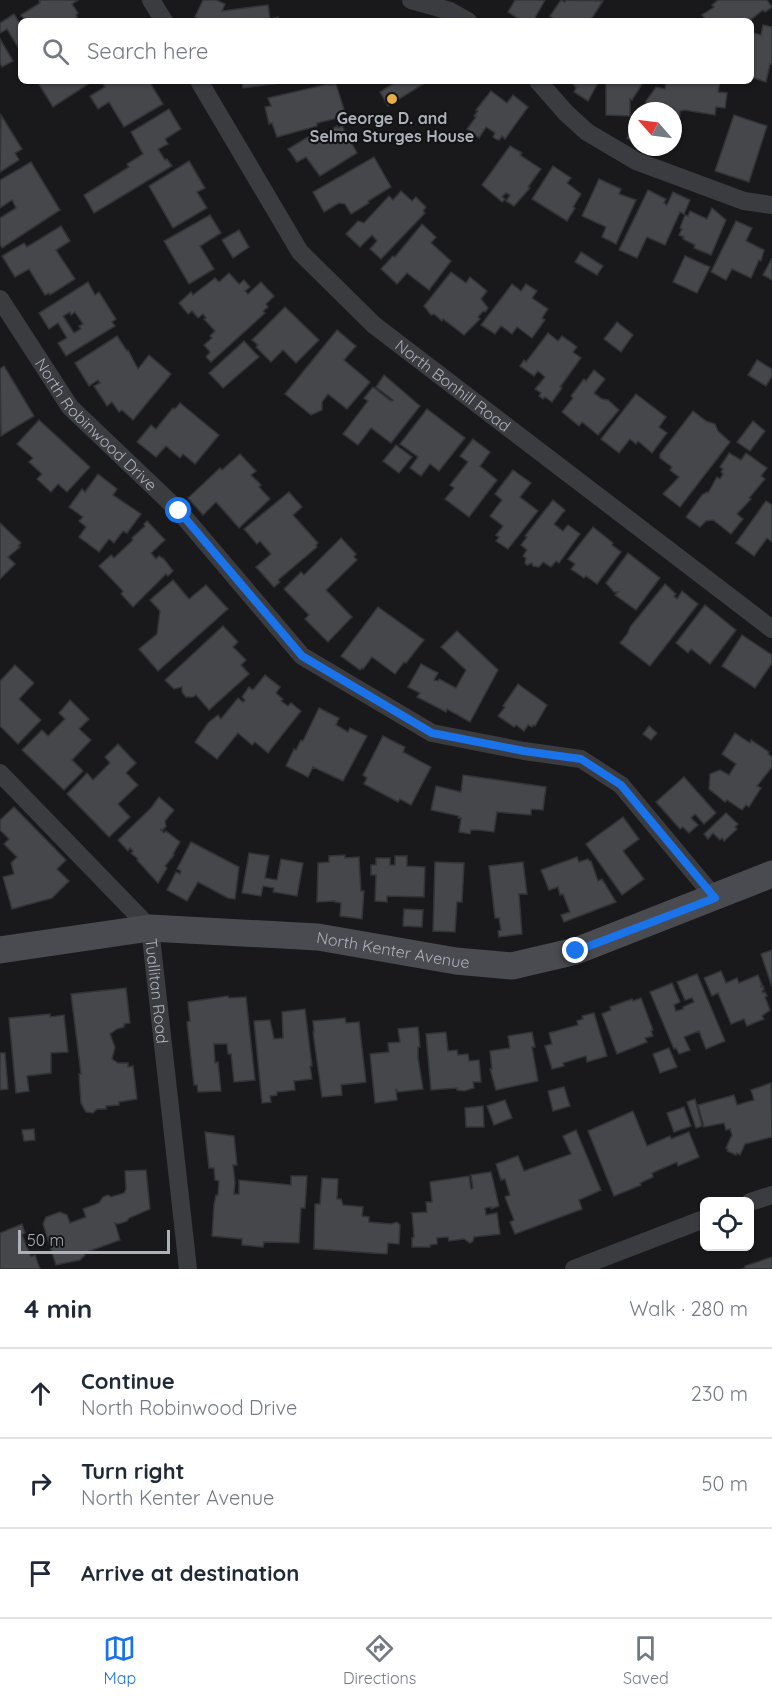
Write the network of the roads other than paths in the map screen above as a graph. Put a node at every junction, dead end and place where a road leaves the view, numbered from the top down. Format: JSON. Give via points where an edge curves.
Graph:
{"nodes":[{"id":1,"x":151,"y":0,"type":"edge"},
{"id":2,"x":411,"y":0,"type":"edge"},
{"id":3,"x":162,"y":18,"type":"edge"},
{"id":4,"x":463,"y":18,"type":"edge"},
{"id":5,"x":201,"y":84,"type":"edge"},
{"id":6,"x":541,"y":84,"type":"edge"},
{"id":7,"x":772,"y":204,"type":"edge"},
{"id":8,"x":0,"y":299,"type":"edge"},
{"id":9,"x":772,"y":629,"type":"edge"},
{"id":10,"x":0,"y":773,"type":"edge"},
{"id":11,"x":772,"y":874,"type":"edge"},
{"id":12,"x":715,"y":898,"type":"junction"},
{"id":13,"x":150,"y":928,"type":"junction"},
{"id":14,"x":0,"y":950,"type":"edge"},
{"id":15,"x":772,"y":1195,"type":"edge"},
{"id":16,"x":754,"y":1201,"type":"edge"},
{"id":17,"x":700,"y":1221,"type":"edge"},
{"id":18,"x":188,"y":1269,"type":"edge"},
{"id":19,"x":574,"y":1269,"type":"edge"}],
"edges":[{"from":1,"to":3,"type":"street"},
{"from":2,"to":4,"type":"street"},
{"from":5,"to":9,"type":"street","name":"North Bonhill Road","via":[[300,252],[375,325]]},
{"from":6,"to":7,"type":"street","via":[[587,132],[636,161],[744,201]]},
{"from":8,"to":12,"type":"street","name":"North Robinwood Drive","via":[[70,407],[179,511],[302,656],[432,733],[581,759],[621,785]]},
{"from":10,"to":13,"type":"street","name":"Tuallitan Road"},
{"from":11,"to":12,"type":"street","name":"North Kenter Avenue"},
{"from":12,"to":13,"type":"street","name":"North Kenter Avenue","via":[[576,951],[512,966],[456,962],[318,937]]},
{"from":13,"to":14,"type":"street","name":"North Kenter Avenue"},
{"from":13,"to":18,"type":"street","name":"Tuallitan Road"},
{"from":15,"to":16,"type":"street"},
{"from":17,"to":19,"type":"street"}]}
